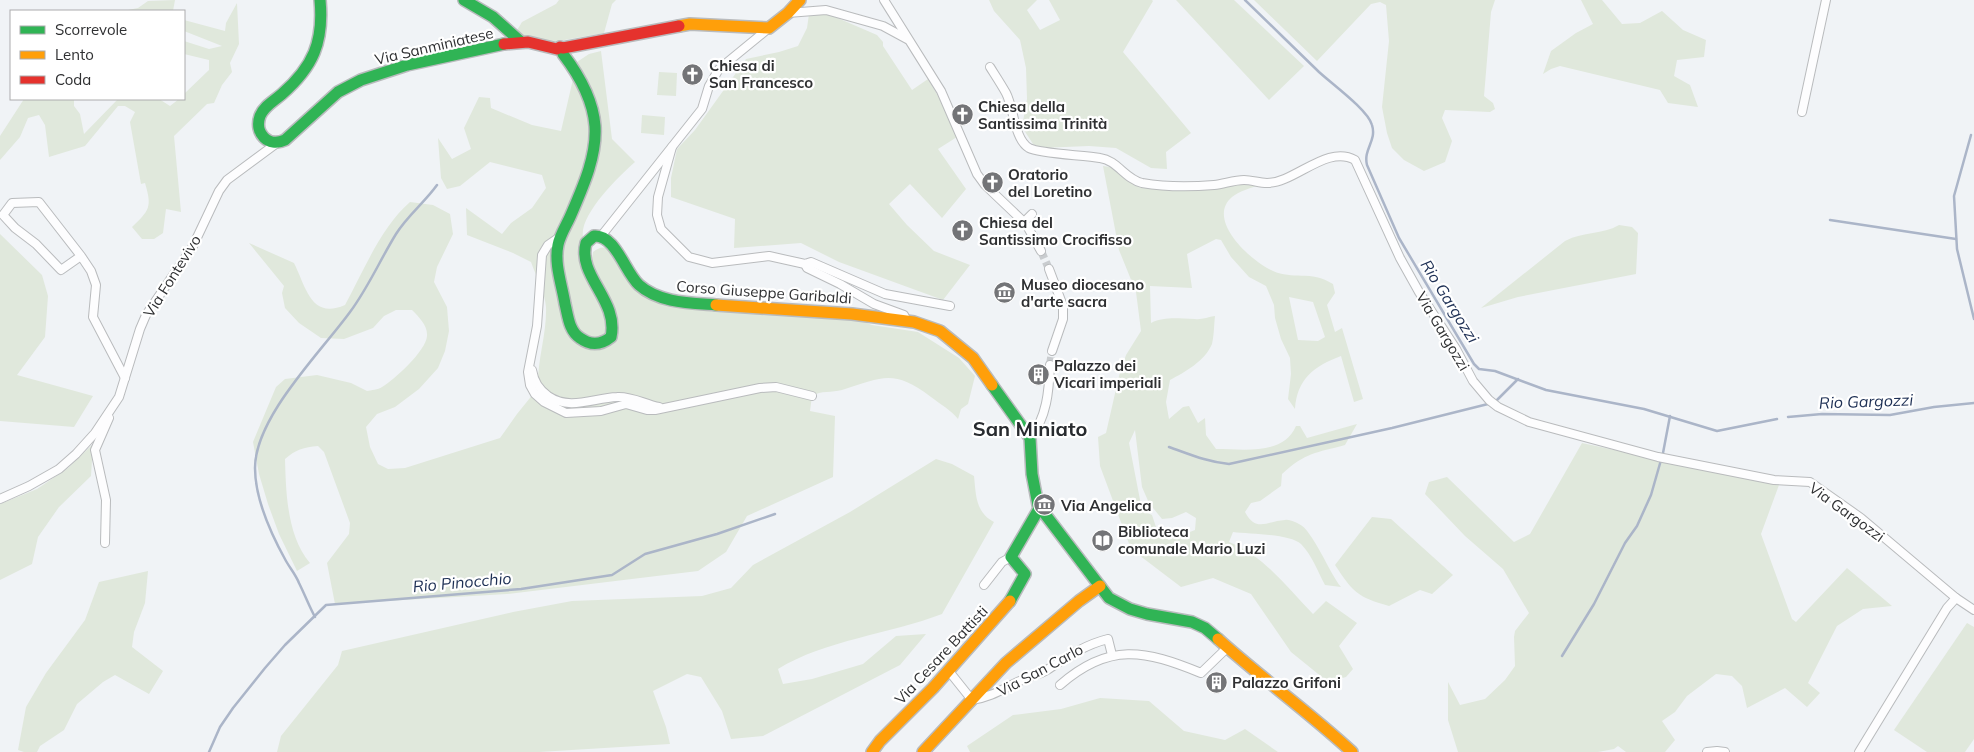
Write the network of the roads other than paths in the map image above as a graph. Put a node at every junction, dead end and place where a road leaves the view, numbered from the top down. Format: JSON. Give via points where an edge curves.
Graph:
{"nodes":[{"id":1,"x":320,"y":0,"type":"edge"},
{"id":2,"x":464,"y":0,"type":"edge"},
{"id":3,"x":800,"y":0,"type":"edge"},
{"id":4,"x":884,"y":0,"type":"edge"},
{"id":5,"x":1826,"y":0,"type":"edge"},
{"id":6,"x":788,"y":13,"type":"junction"},
{"id":7,"x":769,"y":28,"type":"junction"},
{"id":8,"x":909,"y":40,"type":"junction"},
{"id":9,"x":520,"y":42,"type":"junction"},
{"id":10,"x":561,"y":50,"type":"junction"},
{"id":11,"x":990,"y":67,"type":"dead end"},
{"id":12,"x":1802,"y":112,"type":"dead end"},
{"id":13,"x":277,"y":143,"type":"junction"},
{"id":14,"x":672,"y":147,"type":"junction"},
{"id":15,"x":1032,"y":214,"type":"dead end"},
{"id":16,"x":1024,"y":222,"type":"junction"},
{"id":17,"x":602,"y":235,"type":"junction"},
{"id":18,"x":561,"y":236,"type":"junction"},
{"id":19,"x":1041,"y":251,"type":"tunnel mouth"},
{"id":20,"x":81,"y":256,"type":"junction"},
{"id":21,"x":805,"y":264,"type":"junction"},
{"id":22,"x":1048,"y":268,"type":"tunnel mouth"},
{"id":23,"x":950,"y":306,"type":"dead end"},
{"id":24,"x":907,"y":321,"type":"junction"},
{"id":25,"x":1052,"y":351,"type":"tunnel mouth"},
{"id":26,"x":530,"y":363,"type":"junction"},
{"id":27,"x":1050,"y":365,"type":"tunnel mouth"},
{"id":28,"x":125,"y":378,"type":"junction"},
{"id":29,"x":812,"y":396,"type":"dead end"},
{"id":30,"x":662,"y":408,"type":"junction"},
{"id":31,"x":111,"y":411,"type":"junction"},
{"id":32,"x":1030,"y":438,"type":"junction"},
{"id":33,"x":0,"y":500,"type":"edge"},
{"id":34,"x":1040,"y":507,"type":"junction"},
{"id":35,"x":105,"y":542,"type":"dead end"},
{"id":36,"x":1011,"y":557,"type":"junction"},
{"id":37,"x":984,"y":584,"type":"dead end"},
{"id":38,"x":1100,"y":586,"type":"junction"},
{"id":39,"x":1956,"y":598,"type":"junction"},
{"id":40,"x":1974,"y":610,"type":"edge"},
{"id":41,"x":1228,"y":647,"type":"junction"},
{"id":42,"x":1112,"y":655,"type":"junction"},
{"id":43,"x":948,"y":670,"type":"junction"},
{"id":44,"x":1060,"y":685,"type":"dead end"},
{"id":45,"x":972,"y":700,"type":"junction"},
{"id":46,"x":872,"y":752,"type":"edge"},
{"id":47,"x":924,"y":752,"type":"edge"},
{"id":48,"x":1352,"y":752,"type":"edge"},
{"id":49,"x":1707,"y":752,"type":"edge"},
{"id":50,"x":1725,"y":752,"type":"edge"},
{"id":51,"x":1860,"y":752,"type":"edge"}],
"edges":[{"from":1,"to":13,"type":"main road","via":[[323,22],[315,54],[297,81],[260,115],[258,124],[264,138]]},
{"from":2,"to":9,"type":"main road","via":[[493,17]]},
{"from":3,"to":6,"type":"main road"},
{"from":4,"to":8,"type":"street"},
{"from":5,"to":12,"type":"street"},
{"from":6,"to":7,"type":"main road"},
{"from":6,"to":8,"type":"street","via":[[826,10],[882,26]]},
{"from":7,"to":10,"type":"main road","via":[[690,24]]},
{"from":7,"to":14,"type":"street","via":[[719,69],[709,86],[702,109]]},
{"from":8,"to":16,"type":"street","via":[[941,91],[985,185]]},
{"from":9,"to":10,"type":"main road","name":"Via Sanminiatese"},
{"from":9,"to":13,"type":"main road","name":"Via Sanminiatese","via":[[382,72],[346,87]]},
{"from":10,"to":18,"type":"main road","via":[[577,71],[595,126],[581,188]]},
{"from":11,"to":39,"type":"street","name":"Via Gargozzi","via":[[1006,93],[1017,131],[1029,148],[1104,158],[1133,180],[1195,186],[1244,180],[1266,184],[1282,181],[1331,158],[1355,160],[1419,292],[1473,381],[1498,407],[1529,422],[1658,457],[1774,480],[1810,482],[1861,518]]},
{"from":13,"to":28,"type":"street","name":"Via Fontevivo","via":[[227,180],[219,191],[193,246],[146,315]]},
{"from":14,"to":17,"type":"street"},
{"from":14,"to":21,"type":"street","via":[[658,197],[657,215],[661,228],[689,257],[712,262],[769,256]]},
{"from":15,"to":16,"type":"street"},
{"from":16,"to":19,"type":"street"},
{"from":17,"to":18,"type":"main road","via":[[588,239],[585,257],[615,327],[612,338],[596,345],[586,343],[574,333],[567,315],[558,258]]},
{"from":17,"to":24,"type":"main road","name":"Corso Giuseppe Garibaldi","via":[[637,285],[665,300]]},
{"from":18,"to":26,"type":"street","via":[[548,245],[542,255],[539,310]]},
{"from":20,"to":20,"type":"street","via":[[61,270],[2,216],[12,203],[39,202]]},
{"from":20,"to":28,"type":"street","via":[[96,285],[93,317]]},
{"from":21,"to":23,"type":"street","via":[[808,261],[816,263],[885,294]]},
{"from":21,"to":24,"type":"street","via":[[806,268],[874,304],[904,315]]},
{"from":22,"to":25,"type":"street","via":[[1063,306],[1063,318]]},
{"from":24,"to":32,"type":"main road","name":"Corso Giuseppe Garibaldi","via":[[940,331],[973,358]]},
{"from":26,"to":30,"type":"street","via":[[537,386],[554,400],[578,404],[624,397]]},
{"from":26,"to":30,"type":"street","via":[[528,372],[535,394],[566,413],[601,411],[626,404],[647,410]]},
{"from":27,"to":32,"type":"street","via":[[1049,390],[1043,414]]},
{"from":28,"to":31,"type":"street","name":"Via Fontevivo"},
{"from":29,"to":30,"type":"street","via":[[776,387],[760,388]]},
{"from":31,"to":33,"type":"street","name":"Via Fontevivo","via":[[76,454],[58,469]]},
{"from":31,"to":35,"type":"street","via":[[95,450],[106,500]]},
{"from":32,"to":34,"type":"main road","via":[[1034,496]]},
{"from":34,"to":36,"type":"main road"},
{"from":34,"to":38,"type":"main road"},
{"from":36,"to":37,"type":"street","via":[[1002,562]]},
{"from":36,"to":43,"type":"main road","name":"Via Cesare Battisti","via":[[1025,574],[1008,604]]},
{"from":38,"to":41,"type":"main road","via":[[1121,606],[1192,622]]},
{"from":38,"to":45,"type":"main road","via":[[1006,663]]},
{"from":39,"to":40,"type":"street","name":"Via Gargozzi"},
{"from":39,"to":51,"type":"street"},
{"from":41,"to":42,"type":"street","via":[[1201,673],[1146,655]]},
{"from":41,"to":48,"type":"main road"},
{"from":42,"to":44,"type":"street","via":[[1086,665]]},
{"from":42,"to":45,"type":"street","name":"Via San Carlo","via":[[1108,639],[1092,643],[989,698]]},
{"from":43,"to":45,"type":"street"},
{"from":43,"to":46,"type":"main road","name":"Via Cesare Battisti"},
{"from":45,"to":47,"type":"main road"},
{"from":49,"to":50,"type":"street"}]}
